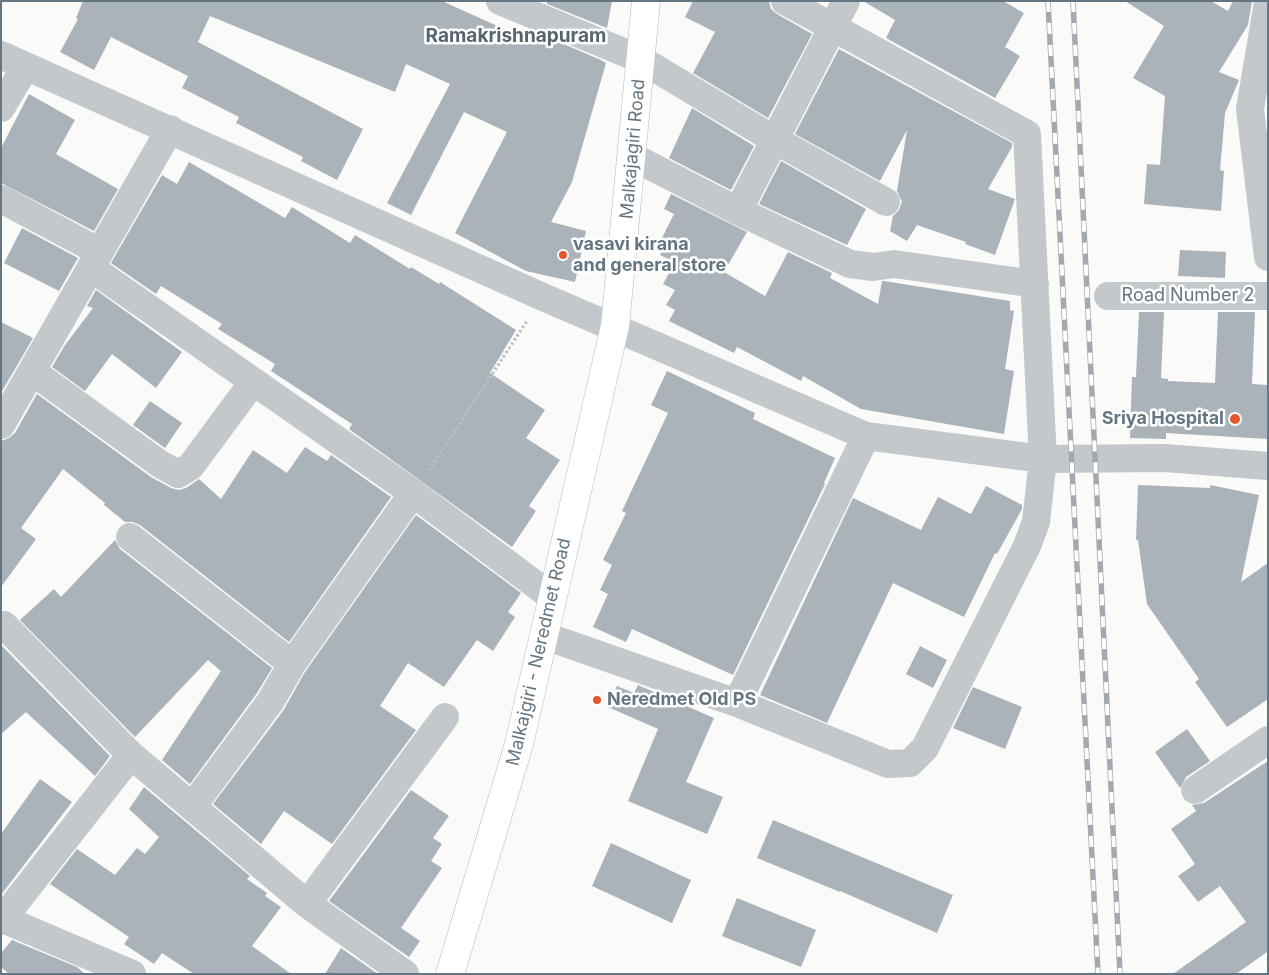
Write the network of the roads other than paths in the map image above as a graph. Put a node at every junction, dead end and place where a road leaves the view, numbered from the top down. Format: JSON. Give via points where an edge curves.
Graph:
{"nodes":[{"id":1,"x":500,"y":1,"type":"edge"},
{"id":2,"x":646,"y":1,"type":"edge"},
{"id":3,"x":786,"y":1,"type":"edge"},
{"id":4,"x":846,"y":1,"type":"edge"},
{"id":5,"x":1268,"y":2,"type":"edge"},
{"id":6,"x":832,"y":28,"type":"junction"},
{"id":7,"x":1,"y":55,"type":"edge"},
{"id":8,"x":640,"y":59,"type":"junction"},
{"id":9,"x":26,"y":66,"type":"junction"},
{"id":10,"x":1,"y":108,"type":"edge"},
{"id":11,"x":1259,"y":108,"type":"edge"},
{"id":12,"x":170,"y":129,"type":"junction"},
{"id":13,"x":775,"y":140,"type":"junction"},
{"id":14,"x":633,"y":157,"type":"junction"},
{"id":15,"x":1,"y":200,"type":"edge"},
{"id":16,"x":886,"y":202,"type":"dead end"},
{"id":17,"x":738,"y":211,"type":"junction"},
{"id":18,"x":1268,"y":257,"type":"edge"},
{"id":19,"x":95,"y":260,"type":"junction"},
{"id":20,"x":1035,"y":284,"type":"junction"},
{"id":21,"x":1108,"y":296,"type":"dead end"},
{"id":22,"x":1268,"y":296,"type":"edge"},
{"id":23,"x":615,"y":326,"type":"junction"},
{"id":24,"x":33,"y":372,"type":"junction"},
{"id":25,"x":253,"y":382,"type":"junction"},
{"id":26,"x":1,"y":425,"type":"edge"},
{"id":27,"x":866,"y":436,"type":"junction"},
{"id":28,"x":1043,"y":459,"type":"junction"},
{"id":29,"x":1268,"y":466,"type":"edge"},
{"id":30,"x":413,"y":493,"type":"junction"},
{"id":31,"x":130,"y":537,"type":"dead end"},
{"id":32,"x":552,"y":597,"type":"junction"},
{"id":33,"x":4,"y":626,"type":"dead end"},
{"id":34,"x":545,"y":636,"type":"junction"},
{"id":35,"x":292,"y":664,"type":"junction"},
{"id":36,"x":736,"y":703,"type":"junction"},
{"id":37,"x":444,"y":717,"type":"dead end"},
{"id":38,"x":1268,"y":740,"type":"edge"},
{"id":39,"x":131,"y":755,"type":"junction"},
{"id":40,"x":1195,"y":790,"type":"dead end"},
{"id":41,"x":192,"y":808,"type":"junction"},
{"id":42,"x":307,"y":904,"type":"junction"},
{"id":43,"x":2,"y":920,"type":"edge"},
{"id":44,"x":132,"y":974,"type":"edge"},
{"id":45,"x":406,"y":974,"type":"edge"},
{"id":46,"x":450,"y":974,"type":"edge"}],
"edges":[{"from":1,"to":8,"type":"street"},
{"from":2,"to":8,"type":"main road","name":"Malkajagiri Road"},
{"from":3,"to":6,"type":"street"},
{"from":4,"to":6,"type":"street"},
{"from":5,"to":11,"type":"street"},
{"from":6,"to":13,"type":"street"},
{"from":6,"to":20,"type":"street","via":[[1027,134]]},
{"from":7,"to":9,"type":"street"},
{"from":8,"to":13,"type":"street"},
{"from":8,"to":14,"type":"main road","name":"Malkajagiri Road"},
{"from":9,"to":10,"type":"street"},
{"from":9,"to":12,"type":"street"},
{"from":11,"to":18,"type":"street"},
{"from":12,"to":19,"type":"street"},
{"from":12,"to":23,"type":"street","via":[[543,297]]},
{"from":13,"to":16,"type":"street"},
{"from":13,"to":17,"type":"street"},
{"from":14,"to":17,"type":"street"},
{"from":14,"to":23,"type":"main road","name":"Malkajagiri Road"},
{"from":15,"to":19,"type":"street"},
{"from":17,"to":20,"type":"street","via":[[850,264],[873,267],[894,264]]},
{"from":19,"to":24,"type":"street"},
{"from":19,"to":25,"type":"street"},
{"from":20,"to":28,"type":"street"},
{"from":21,"to":22,"type":"street","name":"Road Number 2"},
{"from":23,"to":27,"type":"street"},
{"from":23,"to":32,"type":"main road","name":"Malkajgiri - Neredmet Road"},
{"from":24,"to":25,"type":"street","via":[[178,474],[192,466]]},
{"from":24,"to":26,"type":"street"},
{"from":25,"to":30,"type":"street"},
{"from":27,"to":28,"type":"street"},
{"from":27,"to":36,"type":"street"},
{"from":28,"to":29,"type":"street","via":[[1165,458]]},
{"from":28,"to":36,"type":"street","via":[[1036,522],[1027,546],[925,748],[910,763],[888,764]]},
{"from":30,"to":32,"type":"street"},
{"from":30,"to":35,"type":"street"},
{"from":31,"to":35,"type":"street"},
{"from":32,"to":34,"type":"main road","name":"Malkajgiri - Neredmet Road"},
{"from":33,"to":39,"type":"street"},
{"from":34,"to":36,"type":"street"},
{"from":34,"to":46,"type":"main road","name":"Malkajgiri - Neredmet Road","via":[[519,744]]},
{"from":35,"to":41,"type":"street","via":[[270,702]]},
{"from":37,"to":42,"type":"street"},
{"from":38,"to":40,"type":"street"},
{"from":39,"to":41,"type":"street"},
{"from":39,"to":43,"type":"street"},
{"from":41,"to":42,"type":"street"},
{"from":42,"to":45,"type":"street"},
{"from":43,"to":44,"type":"street"}]}
